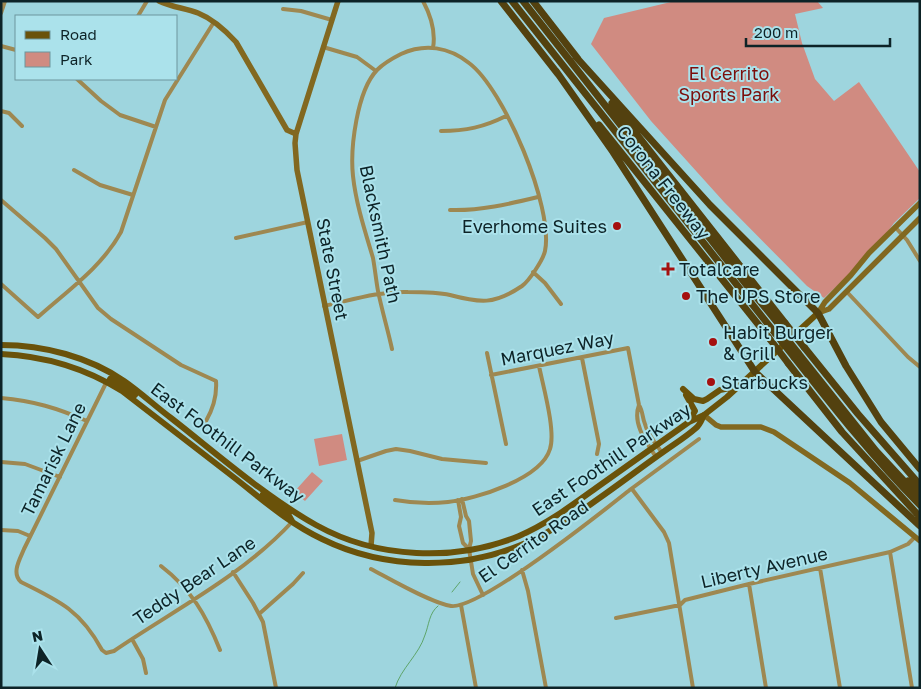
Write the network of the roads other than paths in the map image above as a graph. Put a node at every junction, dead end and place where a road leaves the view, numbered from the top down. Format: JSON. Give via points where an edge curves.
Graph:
{"nodes":[{"id":1,"x":5,"y":1,"type":"edge"},
{"id":2,"x":146,"y":1,"type":"edge"},
{"id":3,"x":159,"y":1,"type":"edge"},
{"id":4,"x":338,"y":1,"type":"edge"},
{"id":5,"x":423,"y":1,"type":"edge"},
{"id":6,"x":502,"y":1,"type":"edge"},
{"id":7,"x":512,"y":1,"type":"edge"},
{"id":8,"x":523,"y":1,"type":"edge"},
{"id":9,"x":533,"y":1,"type":"edge"},
{"id":10,"x":284,"y":9,"type":"dead end"},
{"id":11,"x":1,"y":13,"type":"edge"},
{"id":12,"x":139,"y":15,"type":"edge"},
{"id":13,"x":332,"y":20,"type":"junction"},
{"id":14,"x":214,"y":22,"type":"junction"},
{"id":15,"x":1,"y":46,"type":"edge"},
{"id":16,"x":323,"y":46,"type":"junction"},
{"id":17,"x":434,"y":48,"type":"junction"},
{"id":18,"x":15,"y":50,"type":"edge"},
{"id":19,"x":576,"y":58,"type":"junction"},
{"id":20,"x":556,"y":71,"type":"junction"},
{"id":21,"x":376,"y":72,"type":"junction"},
{"id":22,"x":178,"y":79,"type":"edge"},
{"id":23,"x":78,"y":80,"type":"edge"},
{"id":24,"x":178,"y":80,"type":"edge"},
{"id":25,"x":1,"y":111,"type":"edge"},
{"id":26,"x":506,"y":116,"type":"junction"},
{"id":27,"x":22,"y":126,"type":"dead end"},
{"id":28,"x":156,"y":127,"type":"junction"},
{"id":29,"x":441,"y":131,"type":"dead end"},
{"id":30,"x":296,"y":134,"type":"junction"},
{"id":31,"x":74,"y":170,"type":"dead end"},
{"id":32,"x":654,"y":181,"type":"junction"},
{"id":33,"x":132,"y":195,"type":"junction"},
{"id":34,"x":538,"y":197,"type":"junction"},
{"id":35,"x":1,"y":200,"type":"edge"},
{"id":36,"x":920,"y":204,"type":"edge"},
{"id":37,"x":450,"y":210,"type":"dead end"},
{"id":38,"x":920,"y":218,"type":"edge"},
{"id":39,"x":308,"y":222,"type":"junction"},
{"id":40,"x":895,"y":227,"type":"junction"},
{"id":41,"x":902,"y":235,"type":"junction"},
{"id":42,"x":236,"y":238,"type":"dead end"},
{"id":43,"x":920,"y":261,"type":"edge"},
{"id":44,"x":715,"y":271,"type":"junction"},
{"id":45,"x":534,"y":272,"type":"junction"},
{"id":46,"x":78,"y":282,"type":"junction"},
{"id":47,"x":1,"y":284,"type":"edge"},
{"id":48,"x":847,"y":292,"type":"junction"},
{"id":49,"x":379,"y":294,"type":"junction"},
{"id":50,"x":562,"y":304,"type":"dead end"},
{"id":51,"x":324,"y":306,"type":"junction"},
{"id":52,"x":818,"y":313,"type":"junction"},
{"id":53,"x":780,"y":328,"type":"junction"},
{"id":54,"x":1,"y":345,"type":"edge"},
{"id":55,"x":392,"y":349,"type":"dead end"},
{"id":56,"x":486,"y":353,"type":"dead end"},
{"id":57,"x":1,"y":354,"type":"edge"},
{"id":58,"x":797,"y":354,"type":"junction"},
{"id":59,"x":582,"y":358,"type":"junction"},
{"id":60,"x":539,"y":366,"type":"junction"},
{"id":61,"x":920,"y":367,"type":"edge"},
{"id":62,"x":755,"y":372,"type":"junction"},
{"id":63,"x":491,"y":375,"type":"junction"},
{"id":64,"x":107,"y":381,"type":"junction"},
{"id":65,"x":740,"y":386,"type":"junction"},
{"id":66,"x":1,"y":398,"type":"edge"},
{"id":67,"x":151,"y":402,"type":"junction"},
{"id":68,"x":638,"y":405,"type":"junction"},
{"id":69,"x":704,"y":415,"type":"junction"},
{"id":70,"x":87,"y":421,"type":"junction"},
{"id":71,"x":206,"y":421,"type":"dead end"},
{"id":72,"x":688,"y":422,"type":"junction"},
{"id":73,"x":699,"y":439,"type":"dead end"},
{"id":74,"x":506,"y":444,"type":"dead end"},
{"id":75,"x":654,"y":447,"type":"junction"},
{"id":76,"x":597,"y":454,"type":"dead end"},
{"id":77,"x":659,"y":455,"type":"junction"},
{"id":78,"x":1,"y":462,"type":"edge"},
{"id":79,"x":357,"y":462,"type":"junction"},
{"id":80,"x":486,"y":463,"type":"dead end"},
{"id":81,"x":920,"y":469,"type":"edge"},
{"id":82,"x":243,"y":475,"type":"junction"},
{"id":83,"x":60,"y":477,"type":"junction"},
{"id":84,"x":920,"y":485,"type":"edge"},
{"id":85,"x":632,"y":489,"type":"junction"},
{"id":86,"x":920,"y":489,"type":"edge"},
{"id":87,"x":920,"y":498,"type":"edge"},
{"id":88,"x":395,"y":500,"type":"dead end"},
{"id":89,"x":460,"y":500,"type":"junction"},
{"id":90,"x":920,"y":505,"type":"edge"},
{"id":91,"x":463,"y":517,"type":"junction"},
{"id":92,"x":920,"y":517,"type":"edge"},
{"id":93,"x":292,"y":522,"type":"junction"},
{"id":94,"x":920,"y":526,"type":"edge"},
{"id":95,"x":1,"y":530,"type":"edge"},
{"id":96,"x":30,"y":536,"type":"junction"},
{"id":97,"x":339,"y":536,"type":"junction"},
{"id":98,"x":918,"y":539,"type":"edge"},
{"id":99,"x":371,"y":546,"type":"junction"},
{"id":100,"x":469,"y":549,"type":"junction"},
{"id":101,"x":890,"y":552,"type":"junction"},
{"id":102,"x":470,"y":559,"type":"junction"},
{"id":103,"x":161,"y":566,"type":"dead end"},
{"id":104,"x":820,"y":568,"type":"junction"},
{"id":105,"x":371,"y":569,"type":"dead end"},
{"id":106,"x":522,"y":570,"type":"junction"},
{"id":107,"x":233,"y":572,"type":"junction"},
{"id":108,"x":303,"y":573,"type":"dead end"},
{"id":109,"x":749,"y":584,"type":"junction"},
{"id":110,"x":483,"y":595,"type":"junction"},
{"id":111,"x":194,"y":600,"type":"junction"},
{"id":112,"x":461,"y":605,"type":"junction"},
{"id":113,"x":680,"y":605,"type":"junction"},
{"id":114,"x":259,"y":614,"type":"junction"},
{"id":115,"x":616,"y":618,"type":"dead end"},
{"id":116,"x":132,"y":639,"type":"junction"},
{"id":117,"x":220,"y":650,"type":"dead end"},
{"id":118,"x":106,"y":653,"type":"joint"},
{"id":119,"x":146,"y":673,"type":"dead end"},
{"id":120,"x":276,"y":688,"type":"edge"},
{"id":121,"x":476,"y":688,"type":"edge"},
{"id":122,"x":546,"y":688,"type":"edge"},
{"id":123,"x":693,"y":688,"type":"edge"},
{"id":124,"x":766,"y":688,"type":"edge"},
{"id":125,"x":840,"y":688,"type":"edge"},
{"id":126,"x":912,"y":688,"type":"edge"}],
"edges":[{"from":1,"to":11,"type":"street"},
{"from":2,"to":12,"type":"street"},
{"from":3,"to":14,"type":"street","via":[[198,13]]},
{"from":4,"to":13,"type":"street","name":"State Street"},
{"from":5,"to":17,"type":"street","via":[[433,26]]},
{"from":6,"to":20,"type":"highway","name":"Corona Freeway"},
{"from":7,"to":32,"type":"highway"},
{"from":8,"to":53,"type":"highway"},
{"from":9,"to":19,"type":"highway","name":"Corona Freeway"},
{"from":10,"to":13,"type":"street"},
{"from":13,"to":16,"type":"street","name":"State Street"},
{"from":14,"to":22,"type":"street"},
{"from":14,"to":30,"type":"street","via":[[236,42],[287,130]]},
{"from":15,"to":18,"type":"street"},
{"from":16,"to":21,"type":"street","via":[[357,57]]},
{"from":16,"to":30,"type":"street","name":"State Street"},
{"from":17,"to":21,"type":"street","name":"Blacksmith Path","via":[[420,48],[395,56]]},
{"from":17,"to":26,"type":"street","via":[[454,54],[470,64],[493,91]]},
{"from":19,"to":52,"type":"highway","via":[[710,206]]},
{"from":19,"to":53,"type":"highway","name":"Corona Freeway"},
{"from":20,"to":44,"type":"highway","name":"Corona Freeway"},
{"from":20,"to":62,"type":"highway","via":[[613,152]]},
{"from":21,"to":49,"type":"street","name":"Blacksmith Path","via":[[366,88],[360,108],[352,155],[354,184]]},
{"from":23,"to":28,"type":"street","via":[[120,115]]},
{"from":24,"to":28,"type":"street","via":[[165,100]]},
{"from":25,"to":27,"type":"street","via":[[9,113]]},
{"from":26,"to":29,"type":"street","via":[[486,126]]},
{"from":26,"to":34,"type":"street","via":[[527,159]]},
{"from":28,"to":33,"type":"street"},
{"from":30,"to":39,"type":"street","name":"State Street","via":[[297,170]]},
{"from":31,"to":33,"type":"street","via":[[100,185]]},
{"from":32,"to":44,"type":"highway"},
{"from":32,"to":53,"type":"highway"},
{"from":33,"to":46,"type":"street","via":[[113,247]]},
{"from":34,"to":37,"type":"street","via":[[505,205]]},
{"from":34,"to":45,"type":"street","via":[[546,230],[544,252]]},
{"from":35,"to":46,"type":"street","via":[[56,249]]},
{"from":36,"to":40,"type":"street"},
{"from":38,"to":41,"type":"street"},
{"from":39,"to":42,"type":"street"},
{"from":39,"to":51,"type":"street","name":"State Street"},
{"from":40,"to":41,"type":"street"},
{"from":40,"to":52,"type":"street"},
{"from":41,"to":43,"type":"street"},
{"from":41,"to":48,"type":"street"},
{"from":44,"to":58,"type":"highway","name":"Corona Freeway","bridge":true,"via":[[769,338]]},
{"from":45,"to":49,"type":"street","via":[[511,293],[480,302],[431,293]]},
{"from":45,"to":50,"type":"street"},
{"from":46,"to":47,"type":"street","via":[[38,318]]},
{"from":46,"to":71,"type":"street","via":[[111,319],[180,365],[216,381],[217,390]]},
{"from":48,"to":52,"type":"street","via":[[828,309]]},
{"from":48,"to":61,"type":"street"},
{"from":49,"to":51,"type":"street"},
{"from":49,"to":55,"type":"street","name":"Blacksmith Path"},
{"from":51,"to":79,"type":"street","name":"State Street"},
{"from":52,"to":62,"type":"main road"},
{"from":52,"to":81,"type":"highway","via":[[881,422]]},
{"from":53,"to":58,"type":"highway","name":"Corona Freeway","bridge":true},
{"from":53,"to":58,"type":"highway","bridge":true},
{"from":54,"to":67,"type":"main road","name":"East Foothill Parkway","via":[[38,347],[76,358],[124,381]]},
{"from":56,"to":63,"type":"street"},
{"from":57,"to":64,"type":"main road","name":"East Foothill Parkway","via":[[51,360]]},
{"from":58,"to":84,"type":"highway","name":"Corona Freeway","via":[[858,414]]},
{"from":58,"to":86,"type":"highway","via":[[909,482]]},
{"from":58,"to":87,"type":"highway","via":[[855,426]]},
{"from":58,"to":90,"type":"highway","via":[[866,446]]},
{"from":58,"to":92,"type":"highway","name":"Corona Freeway","via":[[842,432]]},
{"from":59,"to":60,"type":"street","name":"Marquez Way"},
{"from":59,"to":68,"type":"street","name":"Marquez Way","via":[[628,348]]},
{"from":59,"to":76,"type":"street","via":[[599,444]]},
{"from":60,"to":63,"type":"street","name":"Marquez Way"},
{"from":60,"to":89,"type":"street","via":[[552,433],[546,459],[512,482]]},
{"from":62,"to":65,"type":"main road"},
{"from":62,"to":94,"type":"highway"},
{"from":63,"to":74,"type":"street"},
{"from":64,"to":67,"type":"main road","via":[[113,380],[144,401]]},
{"from":64,"to":70,"type":"street","name":"Tamarisk Lane"},
{"from":64,"to":93,"type":"main road","name":"East Foothill Parkway"},
{"from":65,"to":69,"type":"main road"},
{"from":65,"to":72,"type":"main road","via":[[720,390],[703,400],[694,399],[683,389],[695,410]]},
{"from":66,"to":70,"type":"street","via":[[32,401]]},
{"from":67,"to":82,"type":"main road","name":"East Foothill Parkway"},
{"from":68,"to":75,"type":"street"},
{"from":68,"to":75,"type":"street","via":[[638,423],[643,437]]},
{"from":69,"to":72,"type":"main road","name":"East Foothill Parkway"},
{"from":69,"to":77,"type":"main road","name":"East Foothill Parkway","via":[[698,427]]},
{"from":69,"to":98,"type":"street","via":[[722,427],[761,427],[774,432],[850,484]]},
{"from":70,"to":83,"type":"street","name":"Tamarisk Lane"},
{"from":72,"to":75,"type":"main road","name":"East Foothill Parkway"},
{"from":73,"to":85,"type":"street","name":"El Cerrito Road"},
{"from":75,"to":77,"type":"street"},
{"from":75,"to":77,"type":"street"},
{"from":75,"to":100,"type":"main road","name":"East Foothill Parkway","via":[[544,523],[510,539]]},
{"from":77,"to":102,"type":"main road","name":"East Foothill Parkway","via":[[544,534],[498,553]]},
{"from":78,"to":83,"type":"street","via":[[25,464]]},
{"from":79,"to":80,"type":"street","via":[[386,450],[400,449],[442,460]]},
{"from":79,"to":99,"type":"street","name":"State Street","via":[[372,533]]},
{"from":82,"to":93,"type":"main road","via":[[288,514]]},
{"from":82,"to":97,"type":"main road","name":"East Foothill Parkway","via":[[298,514]]},
{"from":83,"to":96,"type":"street","name":"Tamarisk Lane"},
{"from":85,"to":106,"type":"street","name":"El Cerrito Road"},
{"from":85,"to":113,"type":"street","via":[[667,538]]},
{"from":88,"to":89,"type":"street","via":[[428,503]]},
{"from":89,"to":91,"type":"street"},
{"from":91,"to":100,"type":"street","via":[[470,526]]},
{"from":91,"to":100,"type":"street","via":[[459,526],[463,544]]},
{"from":93,"to":97,"type":"main road","via":[[300,520]]},
{"from":93,"to":102,"type":"main road","name":"East Foothill Parkway","via":[[324,540],[375,557],[413,563]]},
{"from":93,"to":107,"type":"street","name":"Teddy Bear Lane","via":[[270,546]]},
{"from":95,"to":96,"type":"street"},
{"from":96,"to":118,"type":"street","name":"Tamarisk Lane","via":[[16,572],[17,578],[84,621]]},
{"from":97,"to":99,"type":"main road","name":"East Foothill Parkway"},
{"from":98,"to":101,"type":"street","name":"Liberty Avenue"},
{"from":99,"to":100,"type":"main road","name":"East Foothill Parkway","via":[[422,553]]},
{"from":100,"to":102,"type":"street"},
{"from":101,"to":104,"type":"street","name":"Liberty Avenue"},
{"from":101,"to":126,"type":"street"},
{"from":102,"to":110,"type":"street"},
{"from":103,"to":111,"type":"street"},
{"from":104,"to":109,"type":"street","name":"Liberty Avenue"},
{"from":104,"to":125,"type":"street"},
{"from":105,"to":112,"type":"street","via":[[431,599],[451,606]]},
{"from":106,"to":110,"type":"street","name":"El Cerrito Road"},
{"from":106,"to":122,"type":"street"},
{"from":107,"to":111,"type":"street","name":"Teddy Bear Lane"},
{"from":107,"to":114,"type":"street"},
{"from":108,"to":114,"type":"street"},
{"from":109,"to":113,"type":"street","name":"Liberty Avenue","via":[[685,600]]},
{"from":109,"to":124,"type":"street"},
{"from":110,"to":112,"type":"street","name":"El Cerrito Road"},
{"from":111,"to":116,"type":"street","name":"Teddy Bear Lane"},
{"from":111,"to":117,"type":"street"},
{"from":112,"to":121,"type":"street"},
{"from":113,"to":115,"type":"street","name":"Liberty Avenue"},
{"from":113,"to":123,"type":"street"},
{"from":114,"to":120,"type":"street","via":[[266,631]]},
{"from":116,"to":118,"type":"street","name":"Teddy Bear Lane"},
{"from":116,"to":119,"type":"street"}]}
